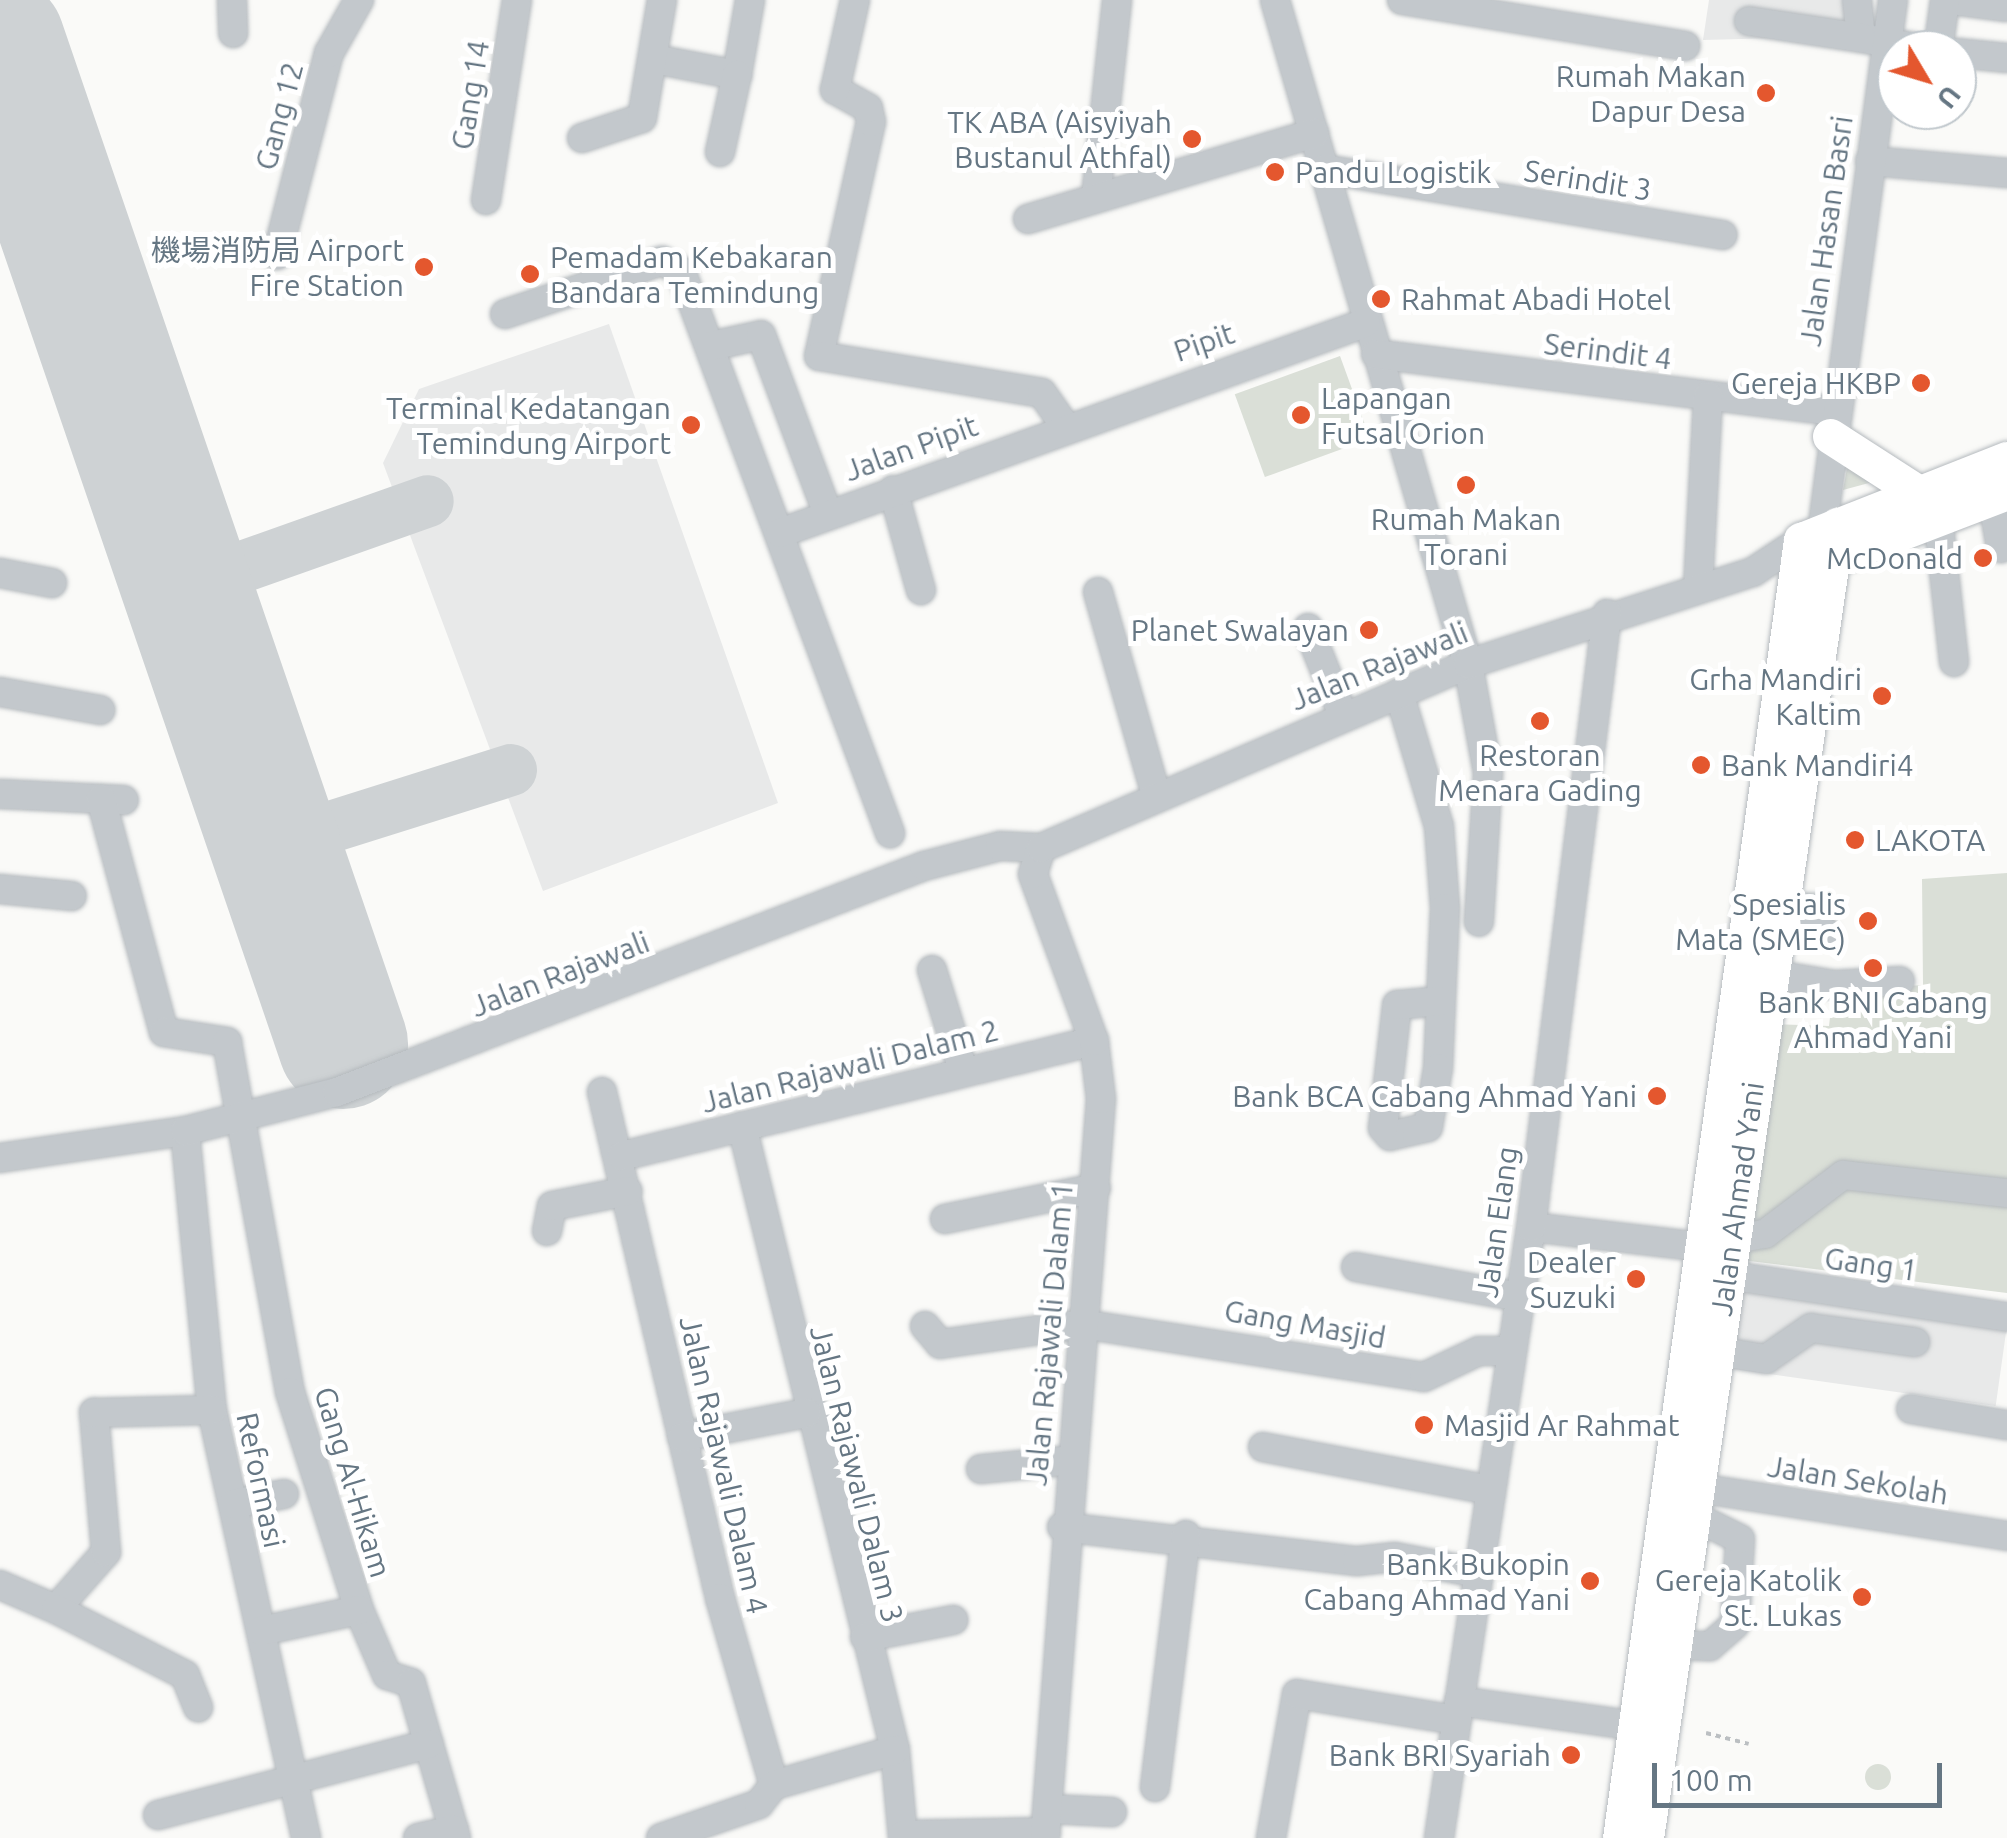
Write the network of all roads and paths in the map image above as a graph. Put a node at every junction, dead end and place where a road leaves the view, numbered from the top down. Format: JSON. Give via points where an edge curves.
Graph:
{"nodes":[{"id":1,"x":232,"y":0,"type":"edge"},
{"id":2,"x":359,"y":0,"type":"edge"},
{"id":3,"x":517,"y":0,"type":"edge"},
{"id":4,"x":662,"y":0,"type":"edge"},
{"id":5,"x":750,"y":0,"type":"edge"},
{"id":6,"x":855,"y":0,"type":"edge"},
{"id":7,"x":1116,"y":0,"type":"edge"},
{"id":8,"x":1275,"y":0,"type":"edge"},
{"id":9,"x":1402,"y":0,"type":"edge"},
{"id":10,"x":1857,"y":0,"type":"edge"},
{"id":11,"x":1893,"y":0,"type":"edge"},
{"id":12,"x":1949,"y":0,"type":"edge"},
{"id":13,"x":2007,"y":8,"type":"edge"},
{"id":14,"x":1750,"y":21,"type":"dead end"},
{"id":15,"x":1940,"y":30,"type":"edge"},
{"id":16,"x":232,"y":33,"type":"dead end"},
{"id":17,"x":1874,"y":40,"type":"junction"},
{"id":18,"x":1877,"y":40,"type":"edge"},
{"id":19,"x":1686,"y":46,"type":"dead end"},
{"id":20,"x":1977,"y":55,"type":"edge"},
{"id":21,"x":2007,"y":58,"type":"edge"},
{"id":22,"x":654,"y":59,"type":"junction"},
{"id":23,"x":737,"y":75,"type":"junction"},
{"id":24,"x":1314,"y":134,"type":"junction"},
{"id":25,"x":582,"y":138,"type":"dead end"},
{"id":26,"x":720,"y":152,"type":"dead end"},
{"id":27,"x":1870,"y":161,"type":"junction"},
{"id":28,"x":1324,"y":170,"type":"junction"},
{"id":29,"x":2007,"y":173,"type":"edge"},
{"id":30,"x":1096,"y":196,"type":"junction"},
{"id":31,"x":486,"y":200,"type":"dead end"},
{"id":32,"x":1028,"y":219,"type":"dead end"},
{"id":33,"x":1723,"y":235,"type":"dead end"},
{"id":34,"x":277,"y":255,"type":"dead end"},
{"id":35,"x":505,"y":314,"type":"dead end"},
{"id":36,"x":1365,"y":323,"type":"junction"},
{"id":37,"x":711,"y":346,"type":"junction"},
{"id":38,"x":1376,"y":354,"type":"junction"},
{"id":39,"x":819,"y":356,"type":"junction"},
{"id":40,"x":777,"y":372,"type":"junction"},
{"id":41,"x":1708,"y":396,"type":"junction"},
{"id":42,"x":1831,"y":424,"type":"junction"},
{"id":43,"x":1065,"y":426,"type":"junction"},
{"id":44,"x":2007,"y":460,"type":"edge"},
{"id":45,"x":893,"y":490,"type":"junction"},
{"id":46,"x":2000,"y":494,"type":"edge"},
{"id":47,"x":1927,"y":505,"type":"junction"},
{"id":48,"x":828,"y":514,"type":"junction"},
{"id":49,"x":780,"y":533,"type":"junction"},
{"id":50,"x":1817,"y":546,"type":"junction"},
{"id":51,"x":2002,"y":548,"type":"dead end"},
{"id":52,"x":0,"y":573,"type":"edge"},
{"id":53,"x":52,"y":583,"type":"dead end"},
{"id":54,"x":1698,"y":588,"type":"junction"},
{"id":55,"x":921,"y":590,"type":"dead end"},
{"id":56,"x":1098,"y":592,"type":"dead end"},
{"id":57,"x":1607,"y":614,"type":"junction"},
{"id":58,"x":1308,"y":628,"type":"dead end"},
{"id":59,"x":1954,"y":662,"type":"dead end"},
{"id":60,"x":1468,"y":664,"type":"junction"},
{"id":61,"x":0,"y":692,"type":"edge"},
{"id":62,"x":1400,"y":692,"type":"junction"},
{"id":63,"x":100,"y":710,"type":"dead end"},
{"id":64,"x":1343,"y":715,"type":"junction"},
{"id":65,"x":0,"y":794,"type":"edge"},
{"id":66,"x":1156,"y":794,"type":"junction"},
{"id":67,"x":890,"y":833,"type":"dead end"},
{"id":68,"x":1041,"y":848,"type":"junction"},
{"id":69,"x":0,"y":890,"type":"edge"},
{"id":70,"x":72,"y":896,"type":"dead end"},
{"id":71,"x":1777,"y":919,"type":"junction"},
{"id":72,"x":1824,"y":921,"type":"dead end"},
{"id":73,"x":1479,"y":922,"type":"dead end"},
{"id":74,"x":932,"y":970,"type":"dead end"},
{"id":75,"x":1769,"y":974,"type":"junction"},
{"id":76,"x":1900,"y":981,"type":"dead end"},
{"id":77,"x":1440,"y":1001,"type":"junction"},
{"id":78,"x":1094,"y":1041,"type":"junction"},
{"id":79,"x":1438,"y":1068,"type":"junction"},
{"id":80,"x":962,"y":1070,"type":"junction"},
{"id":81,"x":1390,"y":1070,"type":"junction"},
{"id":82,"x":602,"y":1092,"type":"dead end"},
{"id":83,"x":244,"y":1118,"type":"junction"},
{"id":84,"x":742,"y":1126,"type":"junction"},
{"id":85,"x":184,"y":1131,"type":"junction"},
{"id":86,"x":622,"y":1156,"type":"junction"},
{"id":87,"x":0,"y":1158,"type":"edge"},
{"id":88,"x":1096,"y":1188,"type":"junction"},
{"id":89,"x":628,"y":1191,"type":"junction"},
{"id":90,"x":2007,"y":1193,"type":"edge"},
{"id":91,"x":945,"y":1219,"type":"dead end"},
{"id":92,"x":1531,"y":1227,"type":"junction"},
{"id":93,"x":547,"y":1231,"type":"dead end"},
{"id":94,"x":1716,"y":1243,"type":"junction"},
{"id":95,"x":1356,"y":1267,"type":"dead end"},
{"id":96,"x":1726,"y":1276,"type":"junction"},
{"id":97,"x":1519,"y":1296,"type":"junction"},
{"id":98,"x":2007,"y":1317,"type":"edge"},
{"id":99,"x":1082,"y":1324,"type":"junction"},
{"id":100,"x":925,"y":1326,"type":"dead end"},
{"id":101,"x":1915,"y":1342,"type":"dead end"},
{"id":102,"x":1511,"y":1351,"type":"junction"},
{"id":103,"x":1716,"y":1351,"type":"junction"},
{"id":104,"x":1912,"y":1409,"type":"dead end"},
{"id":105,"x":212,"y":1410,"type":"junction"},
{"id":106,"x":807,"y":1413,"type":"junction"},
{"id":107,"x":2007,"y":1425,"type":"edge"},
{"id":108,"x":682,"y":1437,"type":"junction"},
{"id":109,"x":1263,"y":1447,"type":"dead end"},
{"id":110,"x":1072,"y":1460,"type":"junction"},
{"id":111,"x":980,"y":1469,"type":"dead end"},
{"id":112,"x":1491,"y":1490,"type":"junction"},
{"id":113,"x":284,"y":1494,"type":"dead end"},
{"id":114,"x":1696,"y":1502,"type":"junction"},
{"id":115,"x":232,"y":1504,"type":"junction"},
{"id":116,"x":1062,"y":1528,"type":"junction"},
{"id":117,"x":1186,"y":1535,"type":"junction"},
{"id":118,"x":2007,"y":1536,"type":"edge"},
{"id":119,"x":1477,"y":1572,"type":"junction"},
{"id":120,"x":0,"y":1584,"type":"edge"},
{"id":121,"x":56,"y":1609,"type":"junction"},
{"id":122,"x":359,"y":1610,"type":"junction"},
{"id":123,"x":953,"y":1620,"type":"dead end"},
{"id":124,"x":261,"y":1631,"type":"junction"},
{"id":125,"x":866,"y":1636,"type":"junction"},
{"id":126,"x":1673,"y":1645,"type":"junction"},
{"id":127,"x":198,"y":1708,"type":"dead end"},
{"id":128,"x":1457,"y":1710,"type":"junction"},
{"id":129,"x":1636,"y":1726,"type":"junction"},
{"id":130,"x":1706,"y":1733,"type":"dead end"},
{"id":131,"x":429,"y":1744,"type":"junction"},
{"id":132,"x":1748,"y":1744,"type":"dead end"},
{"id":133,"x":895,"y":1750,"type":"junction"},
{"id":134,"x":295,"y":1781,"type":"junction"},
{"id":135,"x":774,"y":1786,"type":"junction"},
{"id":136,"x":1155,"y":1787,"type":"dead end"},
{"id":137,"x":1112,"y":1812,"type":"dead end"},
{"id":138,"x":158,"y":1816,"type":"dead end"},
{"id":139,"x":1047,"y":1827,"type":"edge"},
{"id":140,"x":455,"y":1834,"type":"edge"},
{"id":141,"x":903,"y":1836,"type":"edge"},
{"id":142,"x":306,"y":1838,"type":"edge"},
{"id":143,"x":418,"y":1838,"type":"edge"},
{"id":144,"x":660,"y":1838,"type":"edge"},
{"id":145,"x":1271,"y":1838,"type":"edge"},
{"id":146,"x":1440,"y":1838,"type":"edge"},
{"id":147,"x":1620,"y":1838,"type":"edge"},
{"id":148,"x":1646,"y":1838,"type":"edge"}],
"edges":[{"from":1,"to":16,"type":"street"},
{"from":2,"to":34,"type":"street","name":"Gang 12","via":[[330,53]]},
{"from":3,"to":31,"type":"street","name":"Gang 14"},
{"from":4,"to":22,"type":"street"},
{"from":5,"to":23,"type":"street"},
{"from":6,"to":39,"type":"street","via":[[835,85],[841,97],[868,108],[871,122]]},
{"from":7,"to":30,"type":"street"},
{"from":8,"to":24,"type":"street"},
{"from":9,"to":19,"type":"street"},
{"from":10,"to":17,"type":"street"},
{"from":11,"to":17,"type":"street","name":"Jalan Hasan Basri"},
{"from":12,"to":13,"type":"street"},
{"from":12,"to":15,"type":"street"},
{"from":14,"to":17,"type":"street"},
{"from":17,"to":18,"type":"street"},
{"from":17,"to":27,"type":"street","name":"Jalan Hasan Basri"},
{"from":20,"to":21,"type":"street"},
{"from":22,"to":23,"type":"street"},
{"from":22,"to":25,"type":"street","via":[[642,118]]},
{"from":23,"to":26,"type":"street"},
{"from":24,"to":28,"type":"street"},
{"from":24,"to":30,"type":"street"},
{"from":27,"to":29,"type":"street"},
{"from":27,"to":42,"type":"street","name":"Jalan Hasan Basri"},
{"from":28,"to":33,"type":"street","name":"Serindit 3"},
{"from":28,"to":36,"type":"street"},
{"from":30,"to":32,"type":"street"},
{"from":35,"to":37,"type":"street","via":[[674,262]]},
{"from":36,"to":38,"type":"street"},
{"from":36,"to":43,"type":"street","name":"Pipit"},
{"from":37,"to":40,"type":"street","via":[[756,331]]},
{"from":37,"to":49,"type":"street"},
{"from":38,"to":41,"type":"street","name":"Serindit 4"},
{"from":38,"to":60,"type":"street"},
{"from":39,"to":40,"type":"street"},
{"from":39,"to":43,"type":"street","via":[[1042,393]]},
{"from":40,"to":48,"type":"street"},
{"from":41,"to":42,"type":"street","name":"Serindit 4"},
{"from":41,"to":54,"type":"street"},
{"from":42,"to":47,"type":"main road"},
{"from":42,"to":50,"type":"street","name":"Jalan Hasan Basri"},
{"from":43,"to":45,"type":"street","name":"Jalan Pipit"},
{"from":44,"to":47,"type":"main road"},
{"from":45,"to":48,"type":"street","name":"Jalan Pipit"},
{"from":45,"to":55,"type":"street"},
{"from":46,"to":47,"type":"main road"},
{"from":46,"to":51,"type":"street"},
{"from":47,"to":50,"type":"main road"},
{"from":47,"to":59,"type":"street"},
{"from":48,"to":49,"type":"street","name":"Jalan Pipit"},
{"from":49,"to":67,"type":"street"},
{"from":50,"to":54,"type":"street","name":"Jalan Rajawali"},
{"from":50,"to":71,"type":"main road","name":"Jalan Ahmad Yani"},
{"from":50,"to":94,"type":"main road","name":"Jalan Ahmad Yani"},
{"from":52,"to":53,"type":"street"},
{"from":54,"to":57,"type":"street","name":"Jalan Rajawali"},
{"from":56,"to":66,"type":"street"},
{"from":57,"to":60,"type":"street","name":"Jalan Rajawali"},
{"from":57,"to":92,"type":"street","name":"Jalan Elang"},
{"from":58,"to":64,"type":"street"},
{"from":60,"to":62,"type":"street","name":"Jalan Rajawali"},
{"from":60,"to":73,"type":"street","via":[[1488,773]]},
{"from":61,"to":63,"type":"street"},
{"from":62,"to":64,"type":"street","name":"Jalan Rajawali"},
{"from":62,"to":77,"type":"street","via":[[1444,859]]},
{"from":64,"to":66,"type":"street","name":"Jalan Rajawali"},
{"from":65,"to":83,"type":"street","name":"Gang Al-Hikam","via":[[113,799],[164,1032],[173,1040],[222,1034]]},
{"from":66,"to":68,"type":"street","name":"Jalan Rajawali"},
{"from":68,"to":78,"type":"street","name":"Jalan Rajawali Dalam 1","via":[[1033,874]]},
{"from":68,"to":83,"type":"street","name":"Jalan Rajawali","via":[[974,850],[337,1092]]},
{"from":69,"to":70,"type":"street"},
{"from":71,"to":72,"type":"street"},
{"from":71,"to":75,"type":"main road","name":"Jalan Ahmad Yani"},
{"from":74,"to":80,"type":"street"},
{"from":75,"to":76,"type":"street","via":[[1835,985]]},
{"from":75,"to":94,"type":"main road","name":"Jalan Ahmad Yani"},
{"from":77,"to":79,"type":"street"},
{"from":77,"to":81,"type":"street","via":[[1398,1004]]},
{"from":78,"to":80,"type":"street","name":"Jalan Rajawali Dalam 2"},
{"from":78,"to":88,"type":"street","name":"Jalan Rajawali Dalam 1"},
{"from":79,"to":81,"type":"street"},
{"from":79,"to":81,"type":"street","via":[[1419,1136],[1383,1130]]},
{"from":80,"to":84,"type":"street","name":"Jalan Rajawali Dalam 2"},
{"from":82,"to":86,"type":"street","name":"Jalan Rajawali Dalam 4"},
{"from":83,"to":85,"type":"street","name":"Jalan Rajawali"},
{"from":83,"to":122,"type":"street","name":"Gang Al-Hikam","via":[[290,1392]]},
{"from":84,"to":86,"type":"street","name":"Jalan Rajawali Dalam 2"},
{"from":84,"to":106,"type":"street","name":"Jalan Rajawali Dalam 3"},
{"from":85,"to":87,"type":"street","name":"Jalan Rajawali"},
{"from":85,"to":105,"type":"street","name":"Reformasi"},
{"from":86,"to":89,"type":"street","name":"Jalan Rajawali Dalam 4"},
{"from":88,"to":91,"type":"street"},
{"from":88,"to":99,"type":"street","name":"Jalan Rajawali Dalam 1"},
{"from":89,"to":93,"type":"street","via":[[552,1206]]},
{"from":89,"to":108,"type":"street","name":"Jalan Rajawali Dalam 4"},
{"from":90,"to":94,"type":"street","via":[[1843,1175],[1764,1234]]},
{"from":92,"to":94,"type":"street"},
{"from":92,"to":97,"type":"street","name":"Jalan Elang"},
{"from":94,"to":96,"type":"main road","name":"Jalan Ahmad Yani"},
{"from":94,"to":129,"type":"main road","name":"Jalan Ahmad Yani"},
{"from":95,"to":97,"type":"street"},
{"from":96,"to":98,"type":"street","name":"Gang 1"},
{"from":96,"to":103,"type":"main road","name":"Jalan Ahmad Yani"},
{"from":97,"to":102,"type":"street","name":"Jalan Elang"},
{"from":99,"to":100,"type":"street","name":"Gang Masjid","via":[[940,1344]]},
{"from":99,"to":102,"type":"street","name":"Gang Masjid","via":[[1412,1376],[1479,1350]]},
{"from":99,"to":110,"type":"street","name":"Jalan Rajawali Dalam 1"},
{"from":101,"to":103,"type":"street","via":[[1811,1328],[1766,1359]]},
{"from":102,"to":112,"type":"street","name":"Jalan Elang"},
{"from":103,"to":114,"type":"main road","name":"Jalan Ahmad Yani"},
{"from":104,"to":107,"type":"street"},
{"from":105,"to":115,"type":"street","name":"Reformasi"},
{"from":105,"to":121,"type":"street","via":[[94,1412],[108,1542]]},
{"from":106,"to":108,"type":"street"},
{"from":106,"to":125,"type":"street","name":"Jalan Rajawali Dalam 3"},
{"from":108,"to":135,"type":"street","name":"Jalan Rajawali Dalam 4"},
{"from":109,"to":112,"type":"street"},
{"from":110,"to":111,"type":"street"},
{"from":110,"to":116,"type":"street","name":"Jalan Rajawali Dalam 1"},
{"from":112,"to":119,"type":"street","name":"Jalan Elang"},
{"from":113,"to":115,"type":"street"},
{"from":114,"to":118,"type":"street","name":"Jalan Sekolah"},
{"from":114,"to":126,"type":"main road","name":"Jalan Ahmad Yani"},
{"from":114,"to":126,"type":"street","via":[[1740,1540],[1735,1624],[1718,1644]]},
{"from":115,"to":124,"type":"street","name":"Reformasi"},
{"from":116,"to":117,"type":"street"},
{"from":116,"to":139,"type":"street","name":"Jalan Rajawali Dalam 1"},
{"from":117,"to":119,"type":"street"},
{"from":117,"to":136,"type":"street"},
{"from":119,"to":128,"type":"street","name":"Jalan Elang"},
{"from":120,"to":121,"type":"street"},
{"from":121,"to":127,"type":"street","via":[[185,1676]]},
{"from":122,"to":124,"type":"street"},
{"from":122,"to":131,"type":"street","name":"Gang Al-Hikam","via":[[387,1675],[411,1683]]},
{"from":123,"to":125,"type":"street"},
{"from":124,"to":134,"type":"street","name":"Reformasi"},
{"from":125,"to":133,"type":"street","name":"Jalan Rajawali Dalam 3"},
{"from":126,"to":148,"type":"main road","name":"Jalan Ahmad Yani"},
{"from":128,"to":129,"type":"street"},
{"from":128,"to":145,"type":"street","via":[[1297,1694]]},
{"from":128,"to":146,"type":"street","name":"Jalan Elang"},
{"from":129,"to":147,"type":"main road","name":"Jalan Ahmad Yani"},
{"from":130,"to":132,"type":"path"},
{"from":131,"to":134,"type":"street"},
{"from":131,"to":140,"type":"street","name":"Gang Al-Hikam"},
{"from":133,"to":135,"type":"street"},
{"from":133,"to":141,"type":"street","name":"Jalan Rajawali Dalam 3"},
{"from":134,"to":138,"type":"street"},
{"from":134,"to":142,"type":"street","name":"Reformasi"},
{"from":135,"to":144,"type":"street","via":[[760,1804]]},
{"from":137,"to":139,"type":"street"},
{"from":139,"to":141,"type":"street"},
{"from":140,"to":143,"type":"street"}]}
